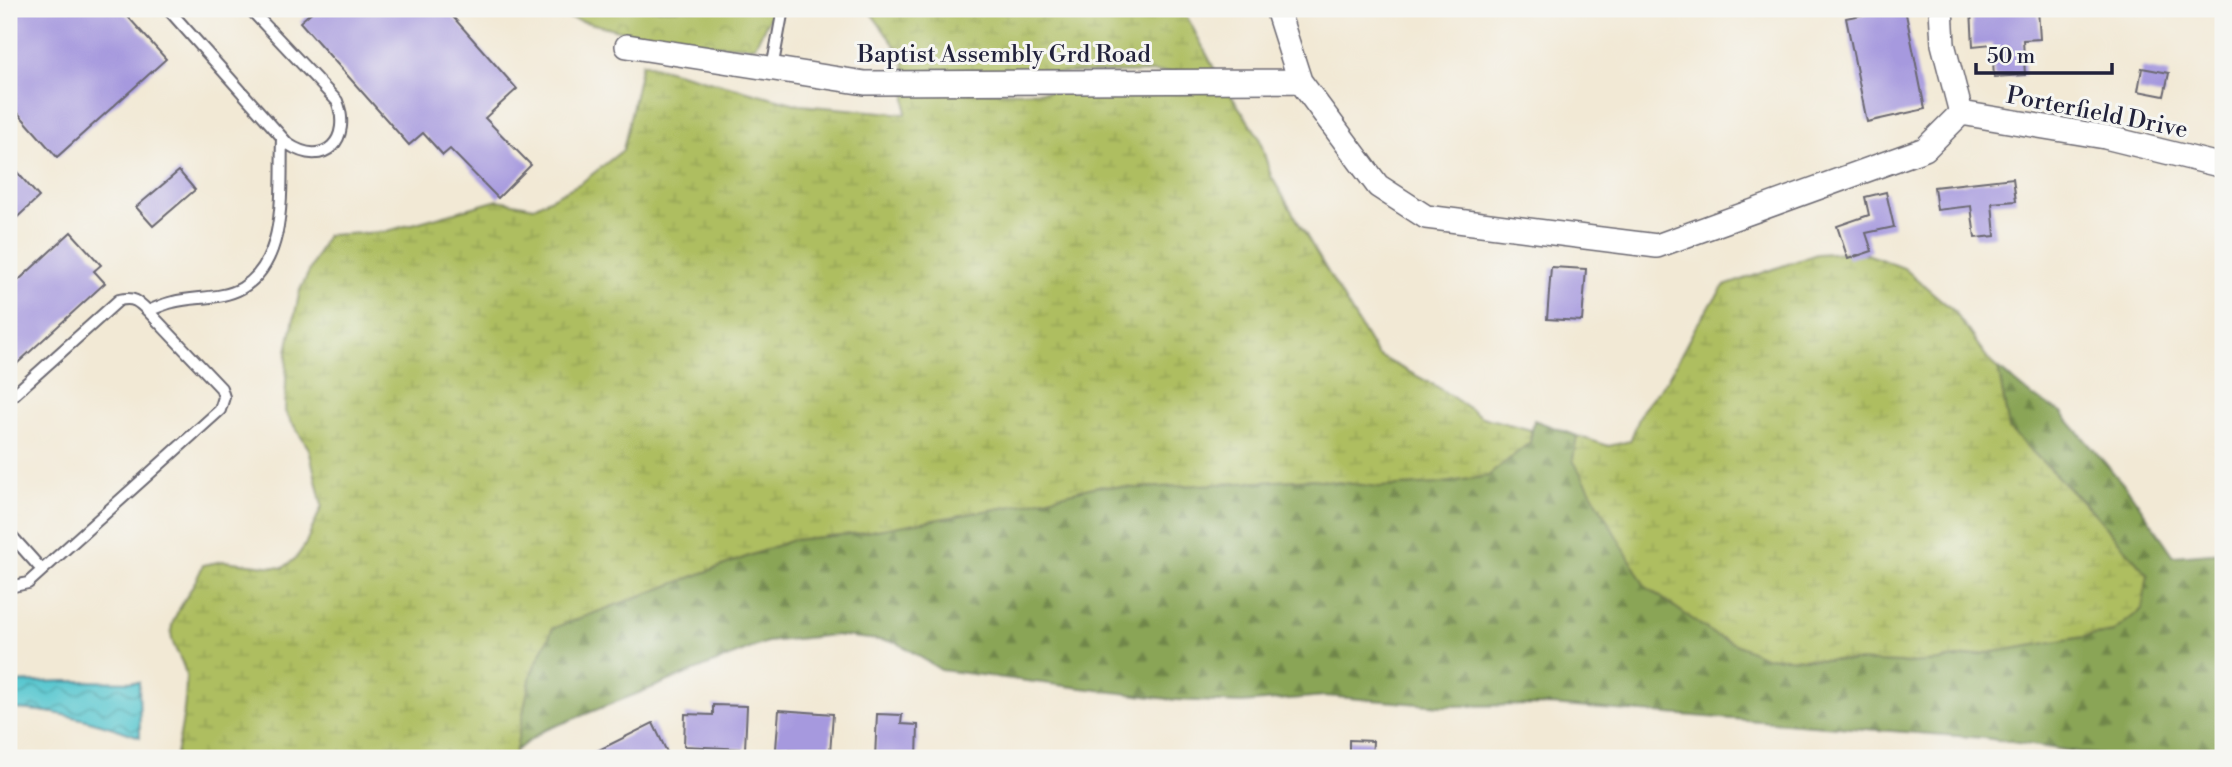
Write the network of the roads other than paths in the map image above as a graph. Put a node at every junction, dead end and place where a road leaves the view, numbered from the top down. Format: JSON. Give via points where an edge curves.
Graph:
{"nodes":[{"id":1,"x":168,"y":9,"type":"edge"},
{"id":2,"x":250,"y":9,"type":"edge"},
{"id":3,"x":783,"y":9,"type":"edge"},
{"id":4,"x":1277,"y":9,"type":"edge"},
{"id":5,"x":1941,"y":9,"type":"edge"},
{"id":6,"x":627,"y":46,"type":"dead end"},
{"id":7,"x":772,"y":69,"type":"junction"},
{"id":8,"x":1300,"y":81,"type":"junction"},
{"id":9,"x":1961,"y":113,"type":"junction"},
{"id":10,"x":282,"y":138,"type":"junction"},
{"id":11,"x":2223,"y":166,"type":"edge"},
{"id":12,"x":148,"y":311,"type":"junction"},
{"id":13,"x":9,"y":399,"type":"edge"},
{"id":14,"x":9,"y":533,"type":"edge"},
{"id":15,"x":42,"y":570,"type":"junction"},
{"id":16,"x":9,"y":587,"type":"edge"}],
"edges":[{"from":1,"to":10,"type":"lane"},
{"from":2,"to":10,"type":"lane","via":[[337,101],[342,114],[339,138],[321,153],[298,151]]},
{"from":3,"to":7,"type":"lane"},
{"from":4,"to":8,"type":"street"},
{"from":5,"to":9,"type":"street","via":[[1942,44]]},
{"from":6,"to":7,"type":"street","name":"Baptist Assembly Grd Road"},
{"from":7,"to":8,"type":"street","name":"Baptist Assembly Grd Road","via":[[865,83]]},
{"from":8,"to":9,"type":"street","via":[[1378,186],[1426,217],[1657,246],[1925,149]]},
{"from":9,"to":11,"type":"street","name":"Porterfield Drive","via":[[2105,137]]},
{"from":10,"to":12,"type":"lane","via":[[275,240],[262,268],[241,288],[173,301]]},
{"from":12,"to":13,"type":"lane","via":[[136,299],[119,300]]},
{"from":12,"to":15,"type":"lane","via":[[221,388],[224,405]]},
{"from":14,"to":15,"type":"lane"},
{"from":15,"to":16,"type":"lane","via":[[28,583]]}]}
